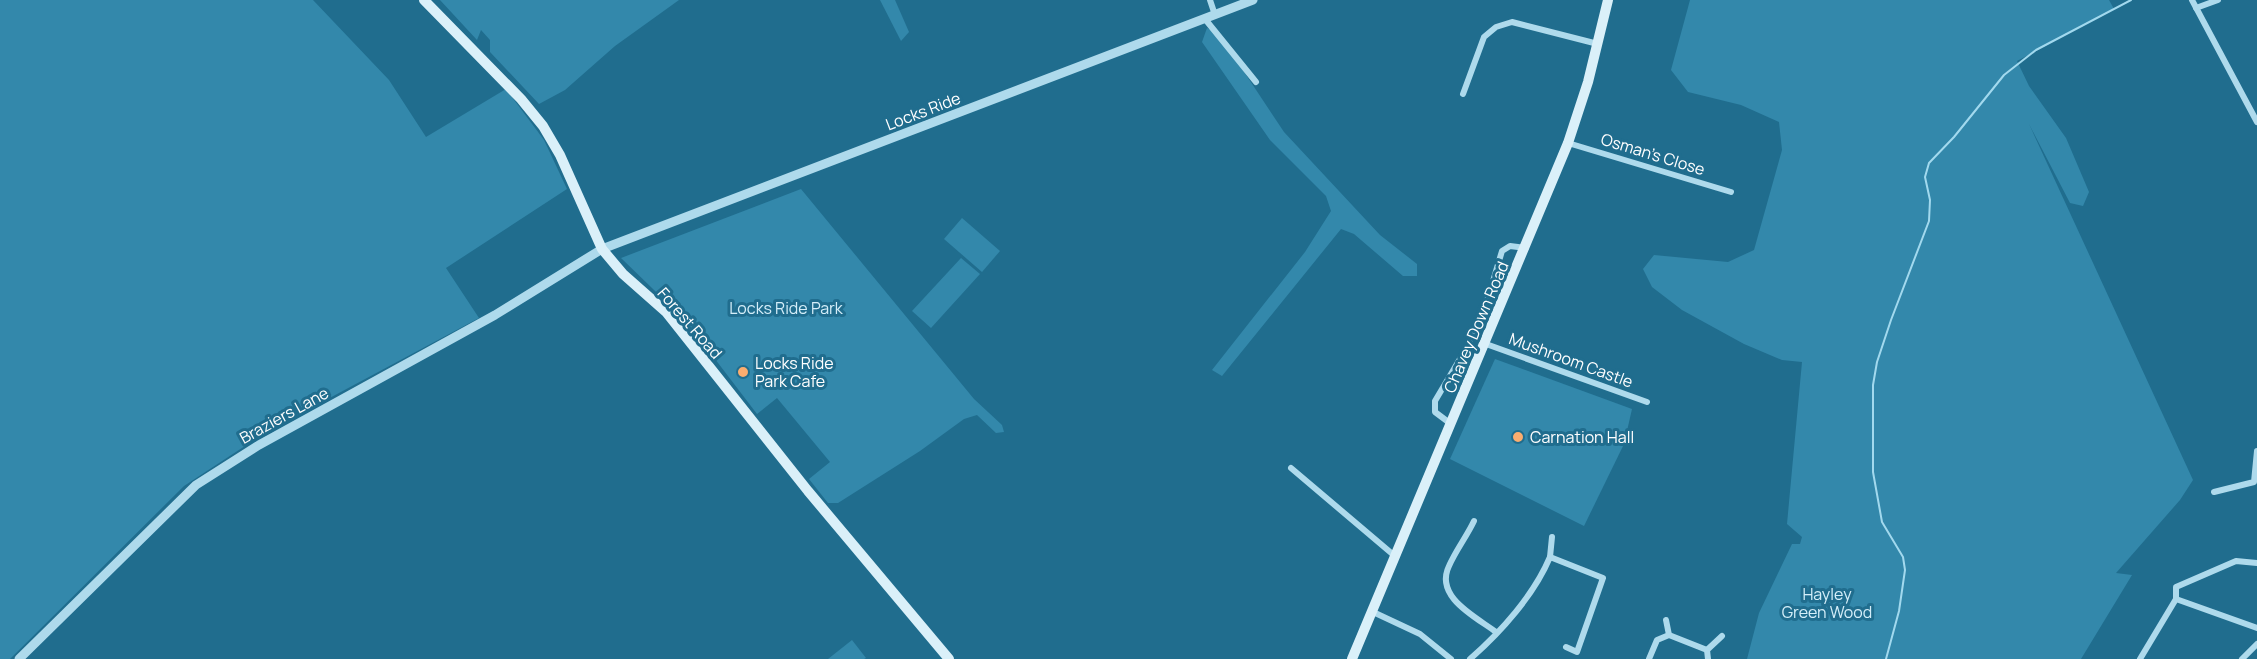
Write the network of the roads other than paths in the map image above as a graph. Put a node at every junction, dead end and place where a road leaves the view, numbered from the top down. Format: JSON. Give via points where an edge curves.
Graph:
{"nodes":[{"id":1,"x":424,"y":0,"type":"edge"},
{"id":2,"x":1210,"y":0,"type":"edge"},
{"id":3,"x":1253,"y":0,"type":"edge"},
{"id":4,"x":1608,"y":0,"type":"edge"},
{"id":5,"x":2192,"y":0,"type":"edge"},
{"id":6,"x":2218,"y":0,"type":"edge"},
{"id":7,"x":2196,"y":8,"type":"junction"},
{"id":8,"x":1215,"y":15,"type":"junction"},
{"id":9,"x":1205,"y":19,"type":"junction"},
{"id":10,"x":1598,"y":44,"type":"junction"},
{"id":11,"x":1256,"y":82,"type":"dead end"},
{"id":12,"x":1463,"y":94,"type":"dead end"},
{"id":13,"x":2257,"y":122,"type":"edge"},
{"id":14,"x":1568,"y":143,"type":"junction"},
{"id":15,"x":1731,"y":192,"type":"dead end"},
{"id":16,"x":1526,"y":248,"type":"junction"},
{"id":17,"x":602,"y":249,"type":"junction"},
{"id":18,"x":1485,"y":344,"type":"junction"},
{"id":19,"x":1647,"y":402,"type":"dead end"},
{"id":20,"x":1450,"y":424,"type":"junction"},
{"id":21,"x":2257,"y":451,"type":"edge"},
{"id":22,"x":1291,"y":468,"type":"dead end"},
{"id":23,"x":2256,"y":482,"type":"edge"},
{"id":24,"x":2214,"y":492,"type":"dead end"},
{"id":25,"x":1474,"y":520,"type":"dead end"},
{"id":26,"x":1552,"y":537,"type":"dead end"},
{"id":27,"x":1550,"y":557,"type":"junction"},
{"id":28,"x":1396,"y":558,"type":"junction"},
{"id":29,"x":2257,"y":563,"type":"edge"},
{"id":30,"x":2176,"y":599,"type":"junction"},
{"id":31,"x":1373,"y":612,"type":"junction"},
{"id":32,"x":1666,"y":620,"type":"dead end"},
{"id":33,"x":2257,"y":628,"type":"edge"},
{"id":34,"x":1496,"y":632,"type":"junction"},
{"id":35,"x":1669,"y":635,"type":"junction"},
{"id":36,"x":1722,"y":636,"type":"dead end"},
{"id":37,"x":2257,"y":644,"type":"edge"},
{"id":38,"x":1566,"y":646,"type":"dead end"},
{"id":39,"x":1707,"y":650,"type":"junction"},
{"id":40,"x":19,"y":659,"type":"edge"},
{"id":41,"x":949,"y":659,"type":"edge"},
{"id":42,"x":1352,"y":659,"type":"edge"},
{"id":43,"x":1451,"y":659,"type":"edge"},
{"id":44,"x":1470,"y":659,"type":"edge"},
{"id":45,"x":1649,"y":659,"type":"edge"},
{"id":46,"x":1708,"y":659,"type":"edge"},
{"id":47,"x":2140,"y":659,"type":"edge"},
{"id":48,"x":2242,"y":659,"type":"edge"}],
"edges":[{"from":1,"to":17,"type":"main road","name":"Forest Road","via":[[543,126]]},
{"from":2,"to":8,"type":"street"},
{"from":3,"to":8,"type":"street","name":"Locks Ride"},
{"from":4,"to":10,"type":"main road","name":"Chavey Down Road"},
{"from":5,"to":7,"type":"street"},
{"from":6,"to":7,"type":"street"},
{"from":7,"to":13,"type":"street"},
{"from":8,"to":9,"type":"street","name":"Locks Ride"},
{"from":9,"to":11,"type":"street"},
{"from":9,"to":17,"type":"street","name":"Locks Ride"},
{"from":10,"to":12,"type":"street","via":[[1512,22],[1497,27],[1484,37]]},
{"from":10,"to":14,"type":"main road","name":"Chavey Down Road"},
{"from":14,"to":15,"type":"street","name":"Osman's Close"},
{"from":14,"to":16,"type":"main road","name":"Chavey Down Road"},
{"from":16,"to":18,"type":"main road","name":"Chavey Down Road"},
{"from":16,"to":20,"type":"street","via":[[1510,246],[1502,251],[1467,347],[1435,401],[1435,412]]},
{"from":17,"to":40,"type":"street","name":"Braziers Lane","via":[[495,315],[259,445],[196,485]]},
{"from":17,"to":41,"type":"main road","name":"Forest Road","via":[[623,274],[666,312],[808,491]]},
{"from":18,"to":19,"type":"street","name":"Mushroom Castle"},
{"from":18,"to":20,"type":"main road","name":"Chavey Down Road"},
{"from":20,"to":28,"type":"main road","name":"Chavey Down Road"},
{"from":21,"to":23,"type":"street"},
{"from":22,"to":28,"type":"street"},
{"from":23,"to":24,"type":"street"},
{"from":25,"to":34,"type":"street","via":[[1445,580],[1449,596]]},
{"from":26,"to":27,"type":"street"},
{"from":27,"to":34,"type":"street","via":[[1536,584]]},
{"from":27,"to":38,"type":"street","via":[[1604,578],[1578,652]]},
{"from":28,"to":31,"type":"main road","name":"Chavey Down Road"},
{"from":29,"to":30,"type":"street","via":[[2236,561],[2176,586]]},
{"from":30,"to":33,"type":"street"},
{"from":30,"to":47,"type":"street"},
{"from":31,"to":42,"type":"main road","name":"Chavey Down Road"},
{"from":31,"to":43,"type":"street","via":[[1420,634]]},
{"from":32,"to":35,"type":"street"},
{"from":34,"to":44,"type":"street"},
{"from":35,"to":39,"type":"street"},
{"from":35,"to":45,"type":"street","via":[[1657,640]]},
{"from":36,"to":39,"type":"street"},
{"from":37,"to":48,"type":"street"},
{"from":39,"to":46,"type":"street"}]}
